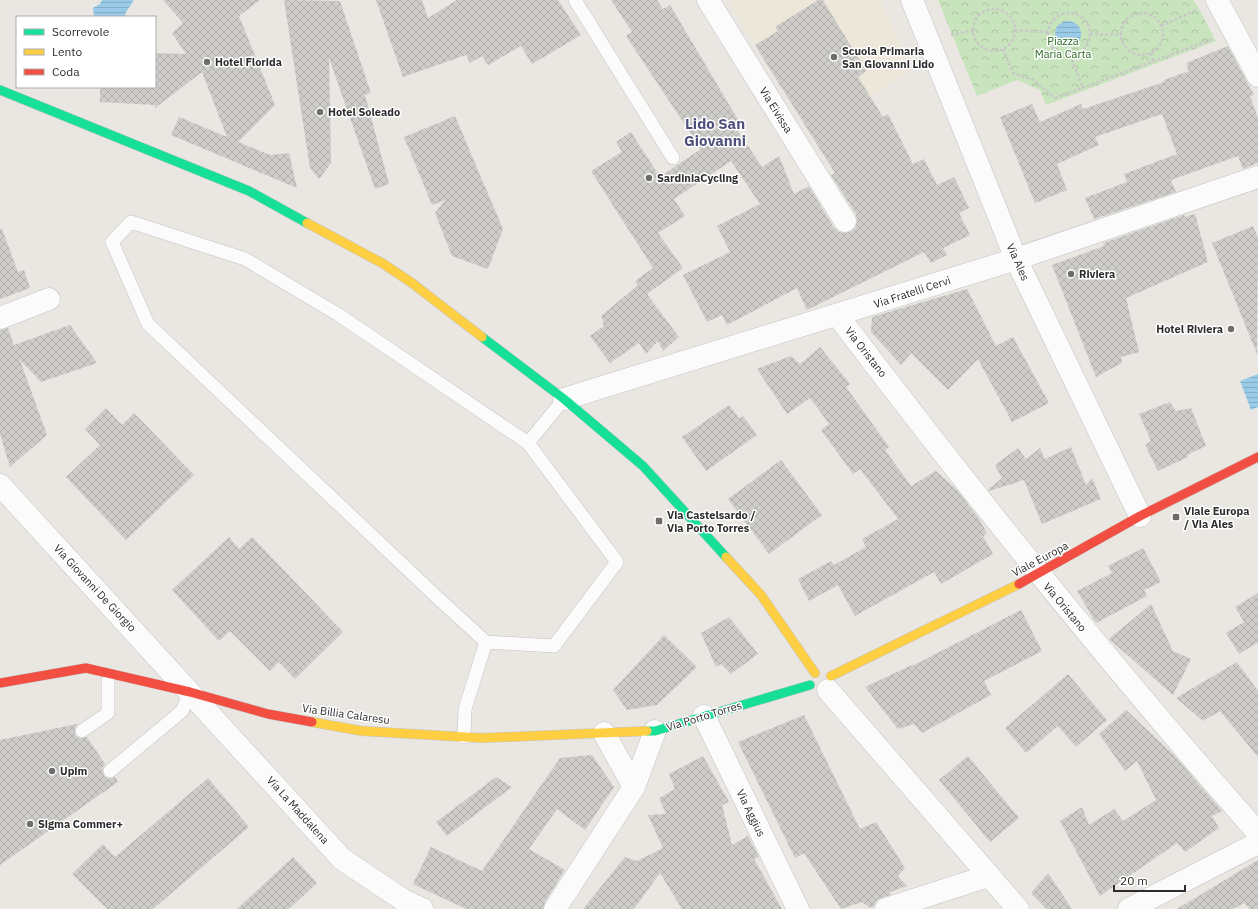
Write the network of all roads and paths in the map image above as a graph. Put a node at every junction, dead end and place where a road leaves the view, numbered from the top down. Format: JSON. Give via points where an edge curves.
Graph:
{"nodes":[{"id":1,"x":575,"y":0,"type":"edge"},
{"id":2,"x":708,"y":0,"type":"edge"},
{"id":3,"x":912,"y":0,"type":"edge"},
{"id":4,"x":1217,"y":0,"type":"edge"},
{"id":5,"x":1195,"y":5,"type":"dead end"},
{"id":6,"x":1161,"y":26,"type":"junction"},
{"id":7,"x":973,"y":30,"type":"junction"},
{"id":8,"x":1015,"y":30,"type":"junction"},
{"id":9,"x":1234,"y":31,"type":"junction"},
{"id":10,"x":1048,"y":32,"type":"junction"},
{"id":11,"x":1090,"y":34,"type":"junction"},
{"id":12,"x":1122,"y":35,"type":"junction"},
{"id":13,"x":945,"y":37,"type":"dead end"},
{"id":14,"x":1003,"y":49,"type":"junction"},
{"id":15,"x":1150,"y":53,"type":"junction"},
{"id":16,"x":1070,"y":55,"type":"junction"},
{"id":17,"x":1153,"y":61,"type":"junction"},
{"id":18,"x":1258,"y":76,"type":"edge"},
{"id":19,"x":1083,"y":88,"type":"junction"},
{"id":20,"x":0,"y":90,"type":"edge"},
{"id":21,"x":673,"y":158,"type":"dead end"},
{"id":22,"x":1258,"y":177,"type":"edge"},
{"id":23,"x":845,"y":221,"type":"dead end"},
{"id":24,"x":1016,"y":259,"type":"junction"},
{"id":25,"x":48,"y":299,"type":"dead end"},
{"id":26,"x":838,"y":316,"type":"junction"},
{"id":27,"x":0,"y":318,"type":"edge"},
{"id":28,"x":564,"y":399,"type":"junction"},
{"id":29,"x":528,"y":443,"type":"junction"},
{"id":30,"x":1258,"y":457,"type":"edge"},
{"id":31,"x":0,"y":485,"type":"edge"},
{"id":32,"x":1140,"y":516,"type":"junction"},
{"id":33,"x":1038,"y":575,"type":"junction"},
{"id":34,"x":486,"y":642,"type":"junction"},
{"id":35,"x":815,"y":673,"type":"junction"},
{"id":36,"x":104,"y":681,"type":"joint"},
{"id":37,"x":137,"y":681,"type":"junction"},
{"id":38,"x":0,"y":683,"type":"edge"},
{"id":39,"x":823,"y":684,"type":"junction"},
{"id":40,"x":190,"y":692,"type":"junction"},
{"id":41,"x":704,"y":716,"type":"junction"},
{"id":42,"x":82,"y":731,"type":"dead end"},
{"id":43,"x":655,"y":731,"type":"junction"},
{"id":44,"x":604,"y":733,"type":"junction"},
{"id":45,"x":464,"y":737,"type":"junction"},
{"id":46,"x":110,"y":771,"type":"dead end"},
{"id":47,"x":634,"y":787,"type":"junction"},
{"id":48,"x":1258,"y":833,"type":"edge"},
{"id":49,"x":1258,"y":843,"type":"edge"},
{"id":50,"x":988,"y":876,"type":"junction"},
{"id":51,"x":422,"y":909,"type":"edge"},
{"id":52,"x":555,"y":909,"type":"edge"},
{"id":53,"x":798,"y":909,"type":"edge"},
{"id":54,"x":886,"y":909,"type":"edge"},
{"id":55,"x":1018,"y":909,"type":"edge"},
{"id":56,"x":1129,"y":909,"type":"edge"}],
"edges":[{"from":1,"to":21,"type":"lane"},
{"from":2,"to":23,"type":"street","name":"Via Eivissa"},
{"from":3,"to":24,"type":"street","name":"Via Ales"},
{"from":4,"to":9,"type":"street"},
{"from":5,"to":6,"type":"path","via":[[1196,10]]},
{"from":6,"to":12,"type":"path","via":[[1157,19],[1142,14],[1127,20]]},
{"from":6,"to":15,"type":"path","via":[[1162,42],[1158,49]]},
{"from":7,"to":8,"type":"path","via":[[979,16],[994,9],[1002,10],[1009,15]]},
{"from":7,"to":13,"type":"path"},
{"from":7,"to":14,"type":"path","via":[[975,38],[987,50]]},
{"from":8,"to":10,"type":"path"},
{"from":8,"to":14,"type":"path","via":[[1014,38]]},
{"from":9,"to":17,"type":"path"},
{"from":9,"to":18,"type":"street"},
{"from":10,"to":11,"type":"path","via":[[1054,20],[1068,14],[1083,19]]},
{"from":10,"to":16,"type":"path","via":[[1054,50]]},
{"from":11,"to":12,"type":"path"},
{"from":11,"to":16,"type":"path","via":[[1084,49]]},
{"from":12,"to":15,"type":"path","via":[[1123,43],[1134,54]]},
{"from":14,"to":19,"type":"path","via":[[1013,73],[1032,79],[1055,98]]},
{"from":15,"to":17,"type":"path"},
{"from":16,"to":19,"type":"path"},
{"from":17,"to":19,"type":"path"},
{"from":20,"to":28,"type":"street","via":[[249,192],[382,263]]},
{"from":22,"to":24,"type":"street","name":"Via Fratelli Cervi"},
{"from":24,"to":26,"type":"street","name":"Via Fratelli Cervi"},
{"from":24,"to":32,"type":"street","name":"Via Ales"},
{"from":25,"to":27,"type":"street"},
{"from":26,"to":28,"type":"street","name":"Via Fratelli Cervi"},
{"from":26,"to":33,"type":"street","name":"Via Oristano"},
{"from":28,"to":29,"type":"lane"},
{"from":28,"to":35,"type":"street","via":[[643,466],[678,504],[760,595]]},
{"from":29,"to":34,"type":"lane","via":[[618,562],[554,646]]},
{"from":29,"to":34,"type":"lane","via":[[339,314],[245,259],[131,222],[112,242],[148,324]]},
{"from":30,"to":32,"type":"street","name":"Viale Europa"},
{"from":31,"to":40,"type":"street","name":"Via Giovanni De Giorgio"},
{"from":32,"to":33,"type":"street","name":"Viale Europa"},
{"from":33,"to":39,"type":"street","name":"Viale Europa"},
{"from":33,"to":48,"type":"street","name":"Via Oristano"},
{"from":34,"to":45,"type":"lane","via":[[465,709]]},
{"from":35,"to":39,"type":"street","via":[[811,678]]},
{"from":35,"to":39,"type":"street","via":[[822,671]]},
{"from":36,"to":37,"type":"street"},
{"from":36,"to":42,"type":"lane","via":[[108,713]]},
{"from":37,"to":38,"type":"street","via":[[86,668]]},
{"from":37,"to":40,"type":"street","name":"Via Billia Calaresu"},
{"from":39,"to":41,"type":"street","name":"Via Porto Torres"},
{"from":39,"to":50,"type":"street"},
{"from":40,"to":45,"type":"street","name":"Via Billia Calaresu","via":[[268,714],[362,730]]},
{"from":40,"to":46,"type":"lane","via":[[182,711]]},
{"from":40,"to":51,"type":"street","name":"Via La Maddalena","via":[[342,859],[403,900]]},
{"from":41,"to":43,"type":"street","name":"Via Porto Torres"},
{"from":41,"to":53,"type":"street","name":"Via Aggius"},
{"from":43,"to":44,"type":"street","name":"Via Billia Calaresu"},
{"from":43,"to":47,"type":"street","name":"Via Porto Torres"},
{"from":44,"to":45,"type":"street","name":"Via Billia Calaresu"},
{"from":44,"to":47,"type":"street"},
{"from":47,"to":52,"type":"street","name":"Via Porto Torres"},
{"from":49,"to":56,"type":"street"},
{"from":50,"to":54,"type":"street"},
{"from":50,"to":55,"type":"street"}]}
